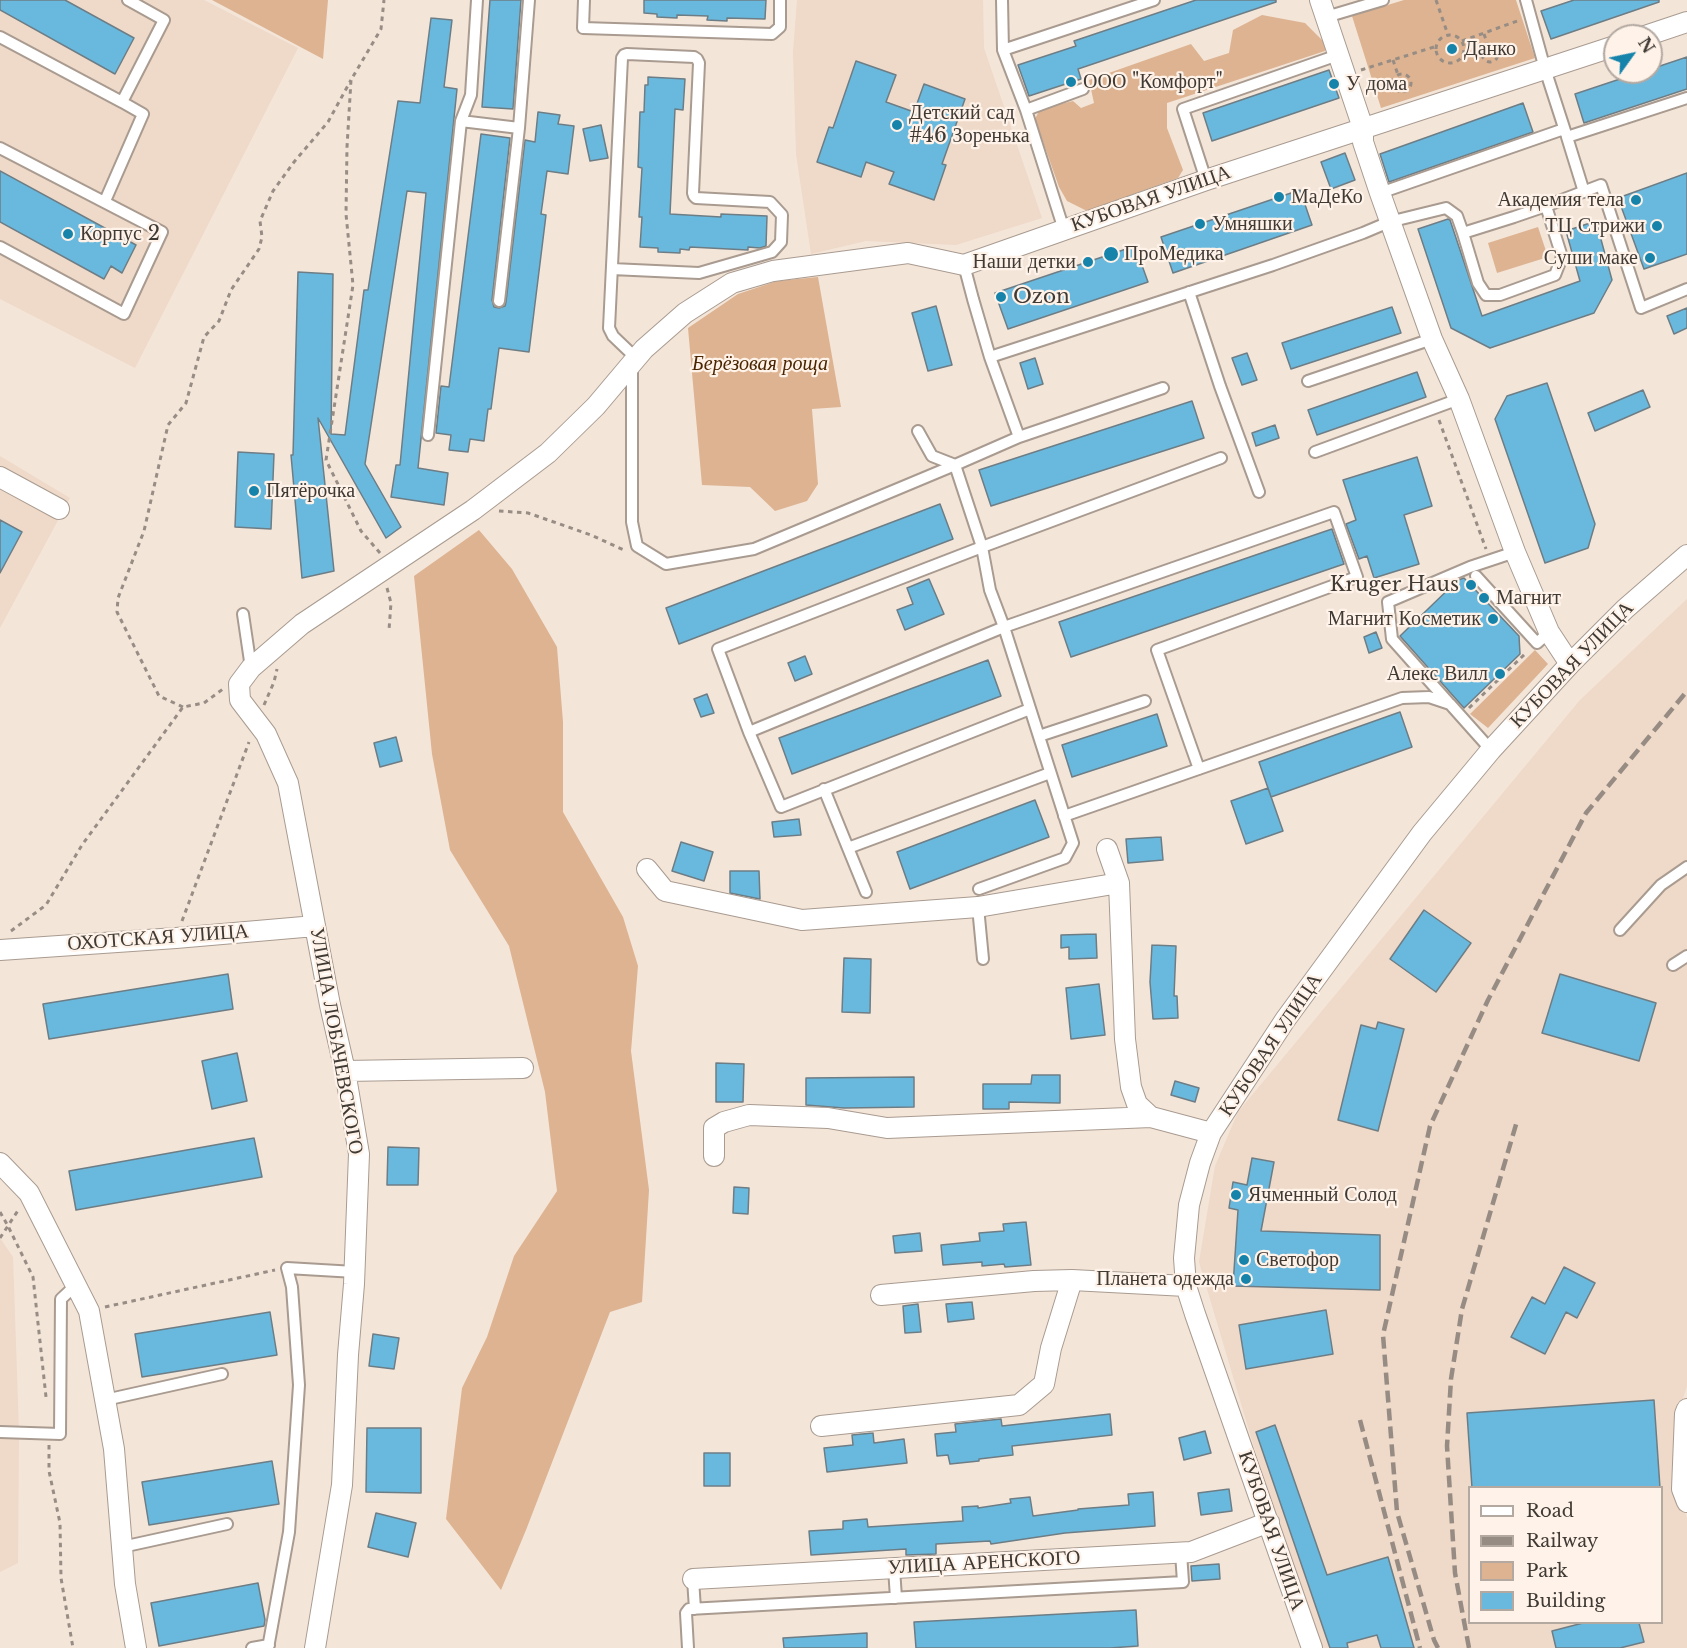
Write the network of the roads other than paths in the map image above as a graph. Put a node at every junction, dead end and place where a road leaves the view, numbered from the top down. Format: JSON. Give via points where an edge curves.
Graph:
{"nodes":[{"id":1,"x":128,"y":0,"type":"edge"},
{"id":2,"x":477,"y":0,"type":"edge"},
{"id":3,"x":529,"y":0,"type":"edge"},
{"id":4,"x":584,"y":0,"type":"edge"},
{"id":5,"x":780,"y":0,"type":"edge"},
{"id":6,"x":1002,"y":0,"type":"edge"},
{"id":7,"x":1154,"y":0,"type":"edge"},
{"id":8,"x":1383,"y":0,"type":"edge"},
{"id":9,"x":1525,"y":0,"type":"edge"},
{"id":10,"x":1323,"y":9,"type":"edge"},
{"id":11,"x":1687,"y":22,"type":"edge"},
{"id":12,"x":1663,"y":30,"type":"edge"},
{"id":13,"x":0,"y":37,"type":"edge"},
{"id":14,"x":1003,"y":50,"type":"junction"},
{"id":15,"x":1603,"y":50,"type":"edge"},
{"id":16,"x":1338,"y":55,"type":"junction"},
{"id":17,"x":1545,"y":69,"type":"junction"},
{"id":18,"x":1083,"y":89,"type":"dead end"},
{"id":19,"x":1687,"y":98,"type":"edge"},
{"id":20,"x":122,"y":102,"type":"junction"},
{"id":21,"x":1026,"y":110,"type":"junction"},
{"id":22,"x":461,"y":121,"type":"junction"},
{"id":23,"x":519,"y":128,"type":"junction"},
{"id":24,"x":1363,"y":128,"type":"junction"},
{"id":25,"x":1565,"y":133,"type":"junction"},
{"id":26,"x":0,"y":148,"type":"edge"},
{"id":27,"x":1206,"y":180,"type":"junction"},
{"id":28,"x":1584,"y":192,"type":"junction"},
{"id":29,"x":1380,"y":193,"type":"junction"},
{"id":30,"x":105,"y":201,"type":"junction"},
{"id":31,"x":1546,"y":206,"type":"junction"},
{"id":32,"x":1389,"y":222,"type":"junction"},
{"id":33,"x":1064,"y":230,"type":"junction"},
{"id":34,"x":1463,"y":233,"type":"junction"},
{"id":35,"x":0,"y":247,"type":"edge"},
{"id":36,"x":964,"y":265,"type":"junction"},
{"id":37,"x":612,"y":269,"type":"junction"},
{"id":38,"x":1687,"y":289,"type":"edge"},
{"id":39,"x":1189,"y":292,"type":"junction"},
{"id":40,"x":499,"y":301,"type":"dead end"},
{"id":41,"x":1432,"y":339,"type":"junction"},
{"id":42,"x":990,"y":357,"type":"junction"},
{"id":43,"x":634,"y":361,"type":"junction"},
{"id":44,"x":1308,"y":381,"type":"dead end"},
{"id":45,"x":1163,"y":388,"type":"dead end"},
{"id":46,"x":1459,"y":399,"type":"junction"},
{"id":47,"x":918,"y":432,"type":"dead end"},
{"id":48,"x":428,"y":435,"type":"dead end"},
{"id":49,"x":1019,"y":437,"type":"junction"},
{"id":50,"x":1315,"y":452,"type":"dead end"},
{"id":51,"x":1221,"y":458,"type":"dead end"},
{"id":52,"x":955,"y":465,"type":"junction"},
{"id":53,"x":0,"y":477,"type":"edge"},
{"id":54,"x":1259,"y":492,"type":"dead end"},
{"id":55,"x":59,"y":509,"type":"dead end"},
{"id":56,"x":982,"y":547,"type":"junction"},
{"id":57,"x":1515,"y":552,"type":"junction"},
{"id":58,"x":1687,"y":555,"type":"edge"},
{"id":59,"x":1476,"y":576,"type":"dead end"},
{"id":60,"x":243,"y":614,"type":"dead end"},
{"id":61,"x":1004,"y":627,"type":"junction"},
{"id":62,"x":1543,"y":637,"type":"junction"},
{"id":63,"x":1570,"y":664,"type":"junction"},
{"id":64,"x":250,"y":668,"type":"junction"},
{"id":65,"x":1145,"y":701,"type":"dead end"},
{"id":66,"x":1449,"y":704,"type":"junction"},
{"id":67,"x":1030,"y":709,"type":"junction"},
{"id":68,"x":749,"y":732,"type":"junction"},
{"id":69,"x":1039,"y":736,"type":"junction"},
{"id":70,"x":1491,"y":750,"type":"junction"},
{"id":71,"x":1199,"y":769,"type":"junction"},
{"id":72,"x":1050,"y":773,"type":"junction"},
{"id":73,"x":824,"y":789,"type":"junction"},
{"id":74,"x":1064,"y":816,"type":"junction"},
{"id":75,"x":848,"y":848,"type":"junction"},
{"id":76,"x":1107,"y":849,"type":"dead end"},
{"id":77,"x":1687,"y":867,"type":"edge"},
{"id":78,"x":648,"y":869,"type":"dead end"},
{"id":79,"x":1119,"y":883,"type":"junction"},
{"id":80,"x":866,"y":892,"type":"dead end"},
{"id":81,"x":979,"y":898,"type":"junction"},
{"id":82,"x":315,"y":926,"type":"junction"},
{"id":83,"x":1620,"y":930,"type":"dead end"},
{"id":84,"x":5,"y":941,"type":"edge"},
{"id":85,"x":1687,"y":956,"type":"edge"},
{"id":86,"x":983,"y":959,"type":"dead end"},
{"id":87,"x":1673,"y":965,"type":"dead end"},
{"id":88,"x":523,"y":1068,"type":"dead end"},
{"id":89,"x":345,"y":1071,"type":"junction"},
{"id":90,"x":1151,"y":1117,"type":"junction"},
{"id":91,"x":1211,"y":1133,"type":"junction"},
{"id":92,"x":714,"y":1156,"type":"dead end"},
{"id":93,"x":0,"y":1162,"type":"edge"},
{"id":94,"x":355,"y":1272,"type":"junction"},
{"id":95,"x":1072,"y":1280,"type":"junction"},
{"id":96,"x":76,"y":1285,"type":"junction"},
{"id":97,"x":1186,"y":1286,"type":"junction"},
{"id":98,"x":881,"y":1295,"type":"dead end"},
{"id":99,"x":222,"y":1374,"type":"dead end"},
{"id":100,"x":105,"y":1400,"type":"junction"},
{"id":101,"x":1687,"y":1408,"type":"edge"},
{"id":102,"x":821,"y":1426,"type":"dead end"},
{"id":103,"x":0,"y":1432,"type":"edge"},
{"id":104,"x":1687,"y":1502,"type":"edge"},
{"id":105,"x":1269,"y":1522,"type":"junction"},
{"id":106,"x":227,"y":1524,"type":"dead end"},
{"id":107,"x":122,"y":1547,"type":"junction"},
{"id":108,"x":1181,"y":1553,"type":"junction"},
{"id":109,"x":894,"y":1568,"type":"junction"},
{"id":110,"x":693,"y":1578,"type":"joint"},
{"id":111,"x":896,"y":1598,"type":"junction"},
{"id":112,"x":695,"y":1609,"type":"junction"},
{"id":113,"x":268,"y":1646,"type":"edge"},
{"id":114,"x":136,"y":1648,"type":"edge"},
{"id":115,"x":252,"y":1648,"type":"edge"},
{"id":116,"x":315,"y":1648,"type":"edge"},
{"id":117,"x":688,"y":1648,"type":"edge"},
{"id":118,"x":1312,"y":1648,"type":"edge"}],
"edges":[{"from":1,"to":20,"type":"lane","via":[[164,20]]},
{"from":2,"to":22,"type":"lane","via":[[471,95]]},
{"from":3,"to":23,"type":"lane"},
{"from":4,"to":5,"type":"lane","via":[[584,28],[772,34],[780,27]]},
{"from":6,"to":14,"type":"lane","name":"КУБОВАЯ УЛИЦА"},
{"from":7,"to":14,"type":"lane"},
{"from":8,"to":10,"type":"lane"},
{"from":9,"to":17,"type":"lane"},
{"from":10,"to":16,"type":"street"},
{"from":11,"to":12,"type":"street"},
{"from":13,"to":20,"type":"lane"},
{"from":14,"to":21,"type":"lane","name":"КУБОВАЯ УЛИЦА"},
{"from":15,"to":17,"type":"street","name":"КУБОВАЯ УЛИЦА"},
{"from":16,"to":24,"type":"street"},
{"from":16,"to":27,"type":"lane","via":[[1183,109]]},
{"from":17,"to":24,"type":"street","name":"КУБОВАЯ УЛИЦА"},
{"from":17,"to":25,"type":"lane"},
{"from":18,"to":21,"type":"lane"},
{"from":19,"to":25,"type":"lane"},
{"from":20,"to":30,"type":"lane","via":[[143,114]]},
{"from":21,"to":33,"type":"lane","name":"КУБОВАЯ УЛИЦА"},
{"from":22,"to":23,"type":"lane"},
{"from":22,"to":48,"type":"lane"},
{"from":23,"to":40,"type":"lane"},
{"from":24,"to":27,"type":"street","name":"КУБОВАЯ УЛИЦА"},
{"from":24,"to":29,"type":"street","via":[[1363,142]]},
{"from":25,"to":28,"type":"lane"},
{"from":25,"to":29,"type":"lane"},
{"from":26,"to":30,"type":"lane"},
{"from":27,"to":33,"type":"street","name":"КУБОВАЯ УЛИЦА"},
{"from":28,"to":31,"type":"lane"},
{"from":28,"to":38,"type":"lane","via":[[1601,185],[1641,308]]},
{"from":29,"to":32,"type":"street"},
{"from":30,"to":35,"type":"lane","via":[[162,232],[124,314]]},
{"from":31,"to":34,"type":"lane"},
{"from":31,"to":34,"type":"lane","via":[[1562,257],[1556,274],[1500,295],[1486,295],[1478,283]]},
{"from":32,"to":34,"type":"lane","via":[[1446,208],[1456,216]]},
{"from":32,"to":39,"type":"lane"},
{"from":32,"to":41,"type":"street"},
{"from":33,"to":36,"type":"street"},
{"from":36,"to":42,"type":"lane"},
{"from":36,"to":43,"type":"street","via":[[908,253],[773,271],[732,283],[694,307]]},
{"from":37,"to":37,"type":"lane","via":[[699,273],[772,252],[781,242],[782,215],[770,202],[694,196],[699,63],[694,57],[627,54],[622,58]]},
{"from":37,"to":43,"type":"lane","via":[[610,332]]},
{"from":39,"to":42,"type":"lane"},
{"from":39,"to":54,"type":"lane"},
{"from":41,"to":44,"type":"lane"},
{"from":41,"to":46,"type":"street"},
{"from":42,"to":49,"type":"lane"},
{"from":43,"to":52,"type":"lane","via":[[632,522],[637,546],[666,564],[754,549]]},
{"from":43,"to":64,"type":"street","via":[[548,453],[473,510],[302,624]]},
{"from":45,"to":49,"type":"lane"},
{"from":46,"to":50,"type":"lane"},
{"from":46,"to":57,"type":"street"},
{"from":47,"to":52,"type":"lane","via":[[932,456]]},
{"from":49,"to":52,"type":"lane"},
{"from":51,"to":56,"type":"lane"},
{"from":52,"to":56,"type":"lane"},
{"from":53,"to":55,"type":"street"},
{"from":56,"to":61,"type":"lane","via":[[990,590]]},
{"from":56,"to":68,"type":"lane","via":[[718,649]]},
{"from":57,"to":62,"type":"street"},
{"from":57,"to":66,"type":"lane","via":[[1388,602],[1392,639]]},
{"from":58,"to":63,"type":"street","name":"КУБОВАЯ УЛИЦА"},
{"from":59,"to":62,"type":"lane"},
{"from":60,"to":64,"type":"lane"},
{"from":61,"to":67,"type":"lane"},
{"from":61,"to":68,"type":"lane"},
{"from":61,"to":71,"type":"lane","via":[[1334,512],[1357,577],[1157,650]]},
{"from":62,"to":63,"type":"street"},
{"from":63,"to":70,"type":"street","name":"КУБОВАЯ УЛИЦА"},
{"from":64,"to":82,"type":"street","name":"УЛИЦА ЛОБАЧЕВСКОГО","via":[[238,684],[240,700],[266,734],[288,783]]},
{"from":65,"to":69,"type":"lane"},
{"from":66,"to":70,"type":"lane"},
{"from":66,"to":71,"type":"lane","via":[[1429,697],[1402,698]]},
{"from":67,"to":69,"type":"lane"},
{"from":67,"to":73,"type":"lane"},
{"from":68,"to":73,"type":"lane","via":[[781,807]]},
{"from":69,"to":72,"type":"lane"},
{"from":70,"to":91,"type":"street","name":"КУБОВАЯ УЛИЦА","via":[[1422,833],[1285,1020]]},
{"from":71,"to":74,"type":"lane"},
{"from":72,"to":74,"type":"lane"},
{"from":72,"to":75,"type":"lane"},
{"from":73,"to":75,"type":"lane"},
{"from":74,"to":81,"type":"lane","via":[[1073,843],[1065,858]]},
{"from":75,"to":80,"type":"lane"},
{"from":76,"to":79,"type":"street"},
{"from":77,"to":83,"type":"lane","via":[[1661,885]]},
{"from":78,"to":81,"type":"street","via":[[665,891],[802,920]]},
{"from":79,"to":81,"type":"street"},
{"from":79,"to":90,"type":"street","via":[[1125,1039],[1131,1087],[1137,1104]]},
{"from":81,"to":86,"type":"lane"},
{"from":82,"to":84,"type":"street","name":"ОХОТСКАЯ УЛИЦА","via":[[176,938]]},
{"from":82,"to":89,"type":"street","name":"УЛИЦА ЛОБАЧЕВСКОГО"},
{"from":85,"to":87,"type":"lane"},
{"from":88,"to":89,"type":"street"},
{"from":89,"to":94,"type":"street","name":"УЛИЦА ЛОБАЧЕВСКОГО","via":[[359,1154]]},
{"from":90,"to":91,"type":"street"},
{"from":90,"to":92,"type":"street","via":[[887,1128],[828,1118],[749,1115],[714,1128]]},
{"from":91,"to":97,"type":"street","name":"КУБОВАЯ УЛИЦА","via":[[1189,1205],[1184,1258]]},
{"from":93,"to":96,"type":"street","via":[[29,1193]]},
{"from":94,"to":113,"type":"lane","via":[[287,1268],[292,1287],[299,1385],[289,1532]]},
{"from":94,"to":116,"type":"street","name":"УЛИЦА ЛОБАЧЕВСКОГО","via":[[342,1485]]},
{"from":95,"to":97,"type":"street"},
{"from":95,"to":98,"type":"street"},
{"from":95,"to":102,"type":"street","via":[[1044,1384],[1018,1405]]},
{"from":96,"to":100,"type":"street","via":[[89,1311]]},
{"from":96,"to":103,"type":"lane","via":[[61,1299],[60,1434]]},
{"from":97,"to":105,"type":"street","name":"КУБОВАЯ УЛИЦА"},
{"from":99,"to":100,"type":"lane"},
{"from":100,"to":107,"type":"street","via":[[114,1449]]},
{"from":101,"to":104,"type":"street","via":[[1682,1489]]},
{"from":105,"to":108,"type":"street","name":"УЛИЦА АРЕНСКОГО","via":[[1196,1551]]},
{"from":105,"to":118,"type":"street","name":"КУБОВАЯ УЛИЦА"},
{"from":106,"to":107,"type":"lane"},
{"from":107,"to":114,"type":"street"},
{"from":108,"to":109,"type":"street","name":"УЛИЦА АРЕНСКОГО"},
{"from":108,"to":111,"type":"lane","via":[[1183,1582]]},
{"from":109,"to":110,"type":"street","name":"УЛИЦА АРЕНСКОГО"},
{"from":109,"to":111,"type":"lane"},
{"from":110,"to":112,"type":"lane"},
{"from":111,"to":112,"type":"lane"},
{"from":112,"to":117,"type":"lane","via":[[686,1613]]},
{"from":113,"to":115,"type":"lane"}]}
